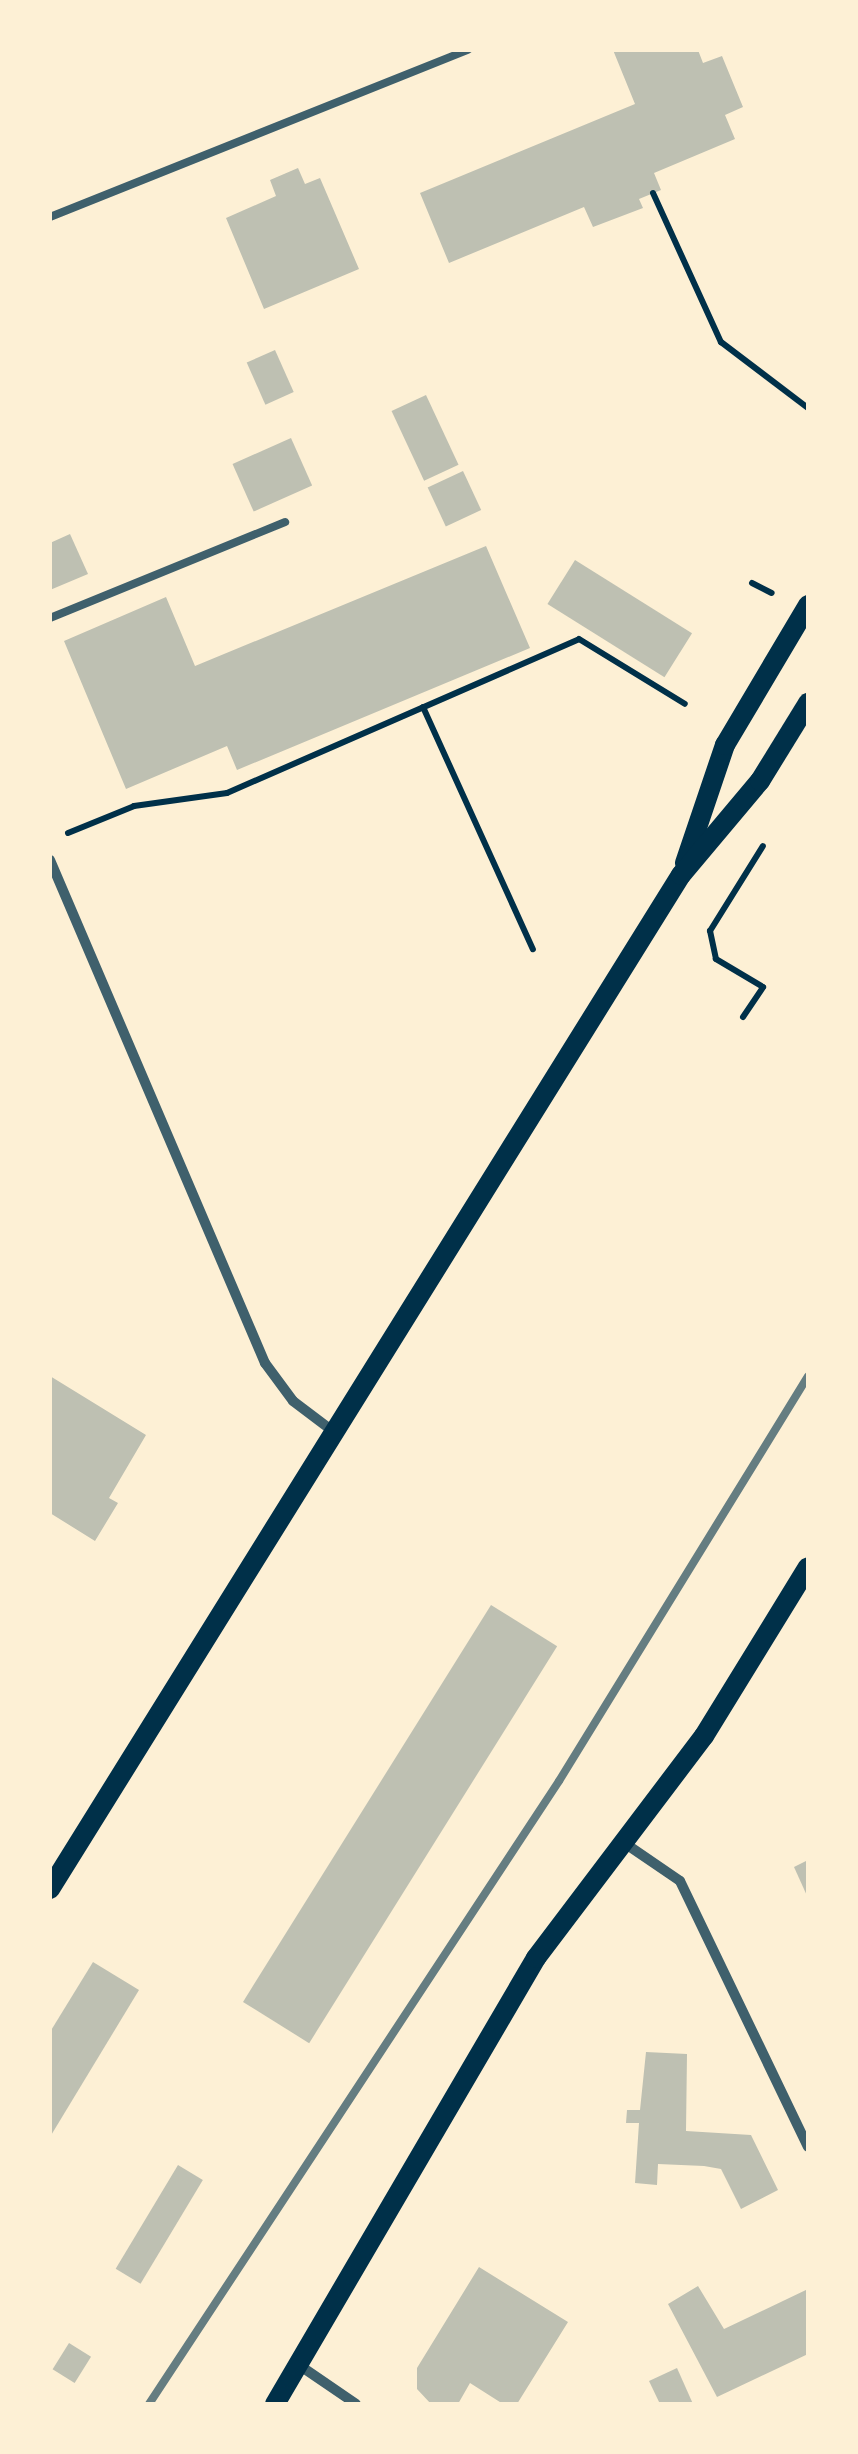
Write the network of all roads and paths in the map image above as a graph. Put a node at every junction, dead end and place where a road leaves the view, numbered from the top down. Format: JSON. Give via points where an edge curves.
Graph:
{"nodes":[{"id":1,"x":468,"y":50,"type":"edge"},
{"id":2,"x":653,"y":194,"type":"dead end"},
{"id":3,"x":50,"y":217,"type":"edge"},
{"id":4,"x":808,"y":408,"type":"edge"},
{"id":5,"x":285,"y":522,"type":"dead end"},
{"id":6,"x":808,"y":605,"type":"edge"},
{"id":7,"x":50,"y":618,"type":"edge"},
{"id":8,"x":808,"y":703,"type":"edge"},
{"id":9,"x":685,"y":704,"type":"dead end"},
{"id":10,"x":424,"y":707,"type":"junction"},
{"id":11,"x":769,"y":836,"type":"dead end"},
{"id":12,"x":50,"y":840,"type":"edge"},
{"id":13,"x":50,"y":860,"type":"edge"},
{"id":14,"x":681,"y":874,"type":"junction"},
{"id":15,"x":533,"y":949,"type":"dead end"},
{"id":16,"x":744,"y":1017,"type":"dead end"},
{"id":17,"x":334,"y":1432,"type":"junction"},
{"id":18,"x":808,"y":1566,"type":"edge"},
{"id":19,"x":622,"y":1842,"type":"junction"},
{"id":20,"x":50,"y":1889,"type":"edge"},
{"id":21,"x":808,"y":2146,"type":"edge"},
{"id":22,"x":299,"y":2365,"type":"junction"},
{"id":23,"x":274,"y":2404,"type":"edge"},
{"id":24,"x":356,"y":2404,"type":"edge"}],
"edges":[{"from":1,"to":3,"type":"lane"},
{"from":2,"to":4,"type":"path","via":[[721,342]]},
{"from":5,"to":7,"type":"lane"},
{"from":6,"to":14,"type":"main road","via":[[725,745]]},
{"from":8,"to":14,"type":"main road","via":[[760,781]]},
{"from":9,"to":10,"type":"path","via":[[579,639]]},
{"from":10,"to":12,"type":"path","via":[[226,793],[134,806]]},
{"from":10,"to":15,"type":"path"},
{"from":11,"to":16,"type":"path","via":[[710,931],[716,959],[763,987]]},
{"from":13,"to":17,"type":"street","via":[[264,1363],[292,1401]]},
{"from":14,"to":17,"type":"main road"},
{"from":17,"to":20,"type":"main road"},
{"from":18,"to":19,"type":"main road","via":[[704,1736]]},
{"from":19,"to":21,"type":"street","via":[[680,1881]]},
{"from":19,"to":22,"type":"main road","via":[[536,1958]]},
{"from":22,"to":23,"type":"main road"},
{"from":22,"to":24,"type":"street"}]}
